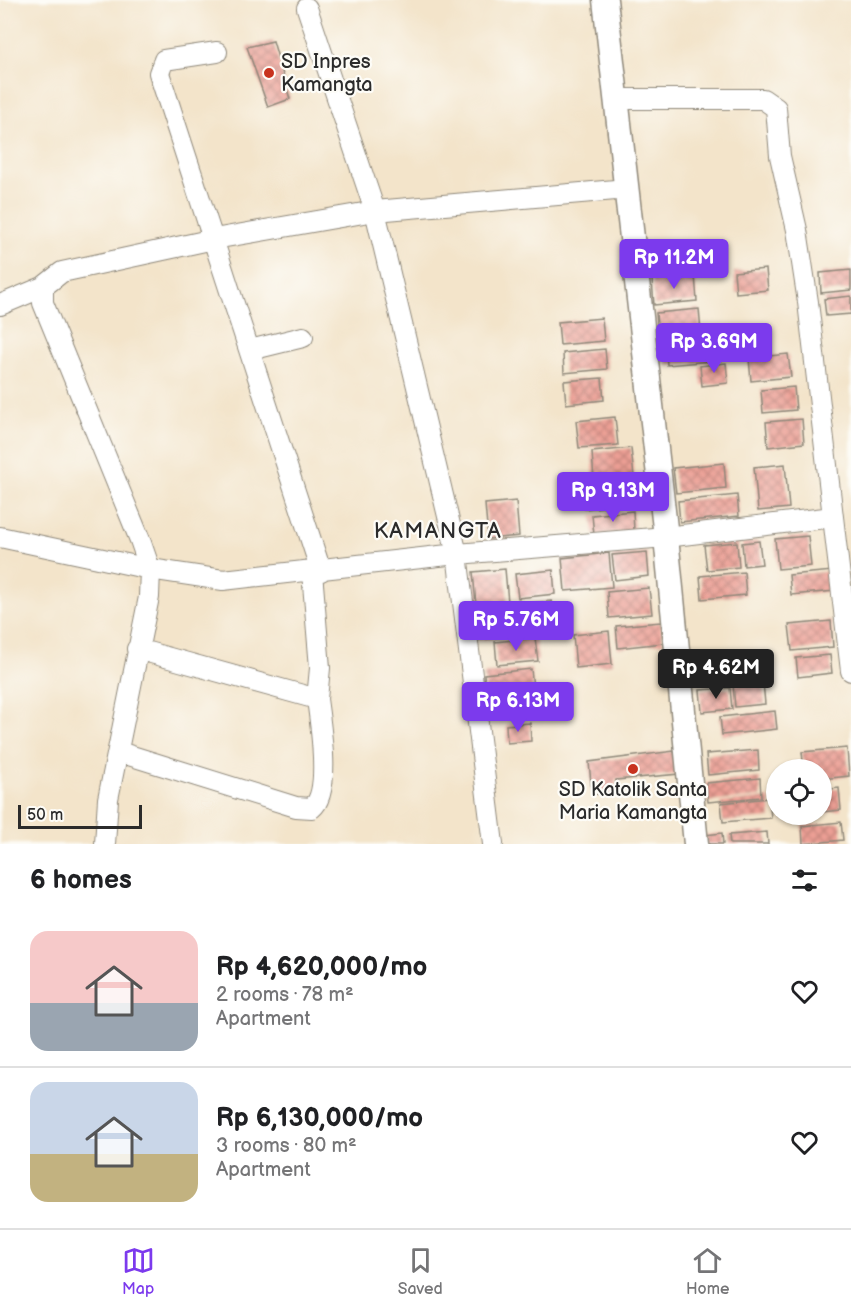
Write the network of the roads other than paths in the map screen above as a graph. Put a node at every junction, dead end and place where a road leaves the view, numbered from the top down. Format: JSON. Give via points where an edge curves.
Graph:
{"nodes":[{"id":1,"x":605,"y":0,"type":"edge"},
{"id":2,"x":307,"y":8,"type":"dead end"},
{"id":3,"x":217,"y":52,"type":"dead end"},
{"id":4,"x":616,"y":99,"type":"junction"},
{"id":5,"x":627,"y":189,"type":"junction"},
{"id":6,"x":375,"y":211,"type":"junction"},
{"id":7,"x":214,"y":239,"type":"junction"},
{"id":8,"x":43,"y":287,"type":"junction"},
{"id":9,"x":0,"y":305,"type":"edge"},
{"id":10,"x":303,"y":337,"type":"dead end"},
{"id":11,"x":250,"y":350,"type":"junction"},
{"id":12,"x":833,"y":517,"type":"junction"},
{"id":13,"x":0,"y":537,"type":"edge"},
{"id":14,"x":666,"y":537,"type":"junction"},
{"id":15,"x":457,"y":554,"type":"junction"},
{"id":16,"x":150,"y":569,"type":"junction"},
{"id":17,"x":317,"y":571,"type":"junction"},
{"id":18,"x":137,"y":649,"type":"junction"},
{"id":19,"x":851,"y":671,"type":"edge"},
{"id":20,"x":317,"y":699,"type":"junction"},
{"id":21,"x":119,"y":752,"type":"junction"},
{"id":22,"x":105,"y":844,"type":"edge"},
{"id":23,"x":493,"y":844,"type":"edge"},
{"id":24,"x":696,"y":844,"type":"edge"}],
"edges":[{"from":1,"to":4,"type":"main road"},
{"from":2,"to":6,"type":"street"},
{"from":3,"to":7,"type":"street","via":[[164,60],[159,73]]},
{"from":4,"to":5,"type":"main road"},
{"from":4,"to":12,"type":"street","via":[[763,99],[776,108],[780,156],[808,302]]},
{"from":5,"to":6,"type":"street"},
{"from":5,"to":14,"type":"main road"},
{"from":6,"to":7,"type":"street"},
{"from":6,"to":15,"type":"street"},
{"from":7,"to":8,"type":"street","via":[[62,272]]},
{"from":7,"to":11,"type":"street"},
{"from":8,"to":9,"type":"street"},
{"from":8,"to":16,"type":"street","via":[[43,303]]},
{"from":10,"to":11,"type":"street"},
{"from":11,"to":17,"type":"street"},
{"from":12,"to":14,"type":"street"},
{"from":12,"to":19,"type":"street"},
{"from":13,"to":16,"type":"street"},
{"from":14,"to":15,"type":"street"},
{"from":14,"to":24,"type":"main road"},
{"from":15,"to":17,"type":"street"},
{"from":15,"to":23,"type":"street"},
{"from":16,"to":17,"type":"street","via":[[223,580]]},
{"from":16,"to":18,"type":"street","via":[[150,597]]},
{"from":17,"to":20,"type":"street"},
{"from":18,"to":20,"type":"street"},
{"from":18,"to":21,"type":"street"},
{"from":20,"to":21,"type":"street","via":[[323,767],[318,801],[312,808],[296,807]]},
{"from":21,"to":22,"type":"street","via":[[108,799]]}]}
